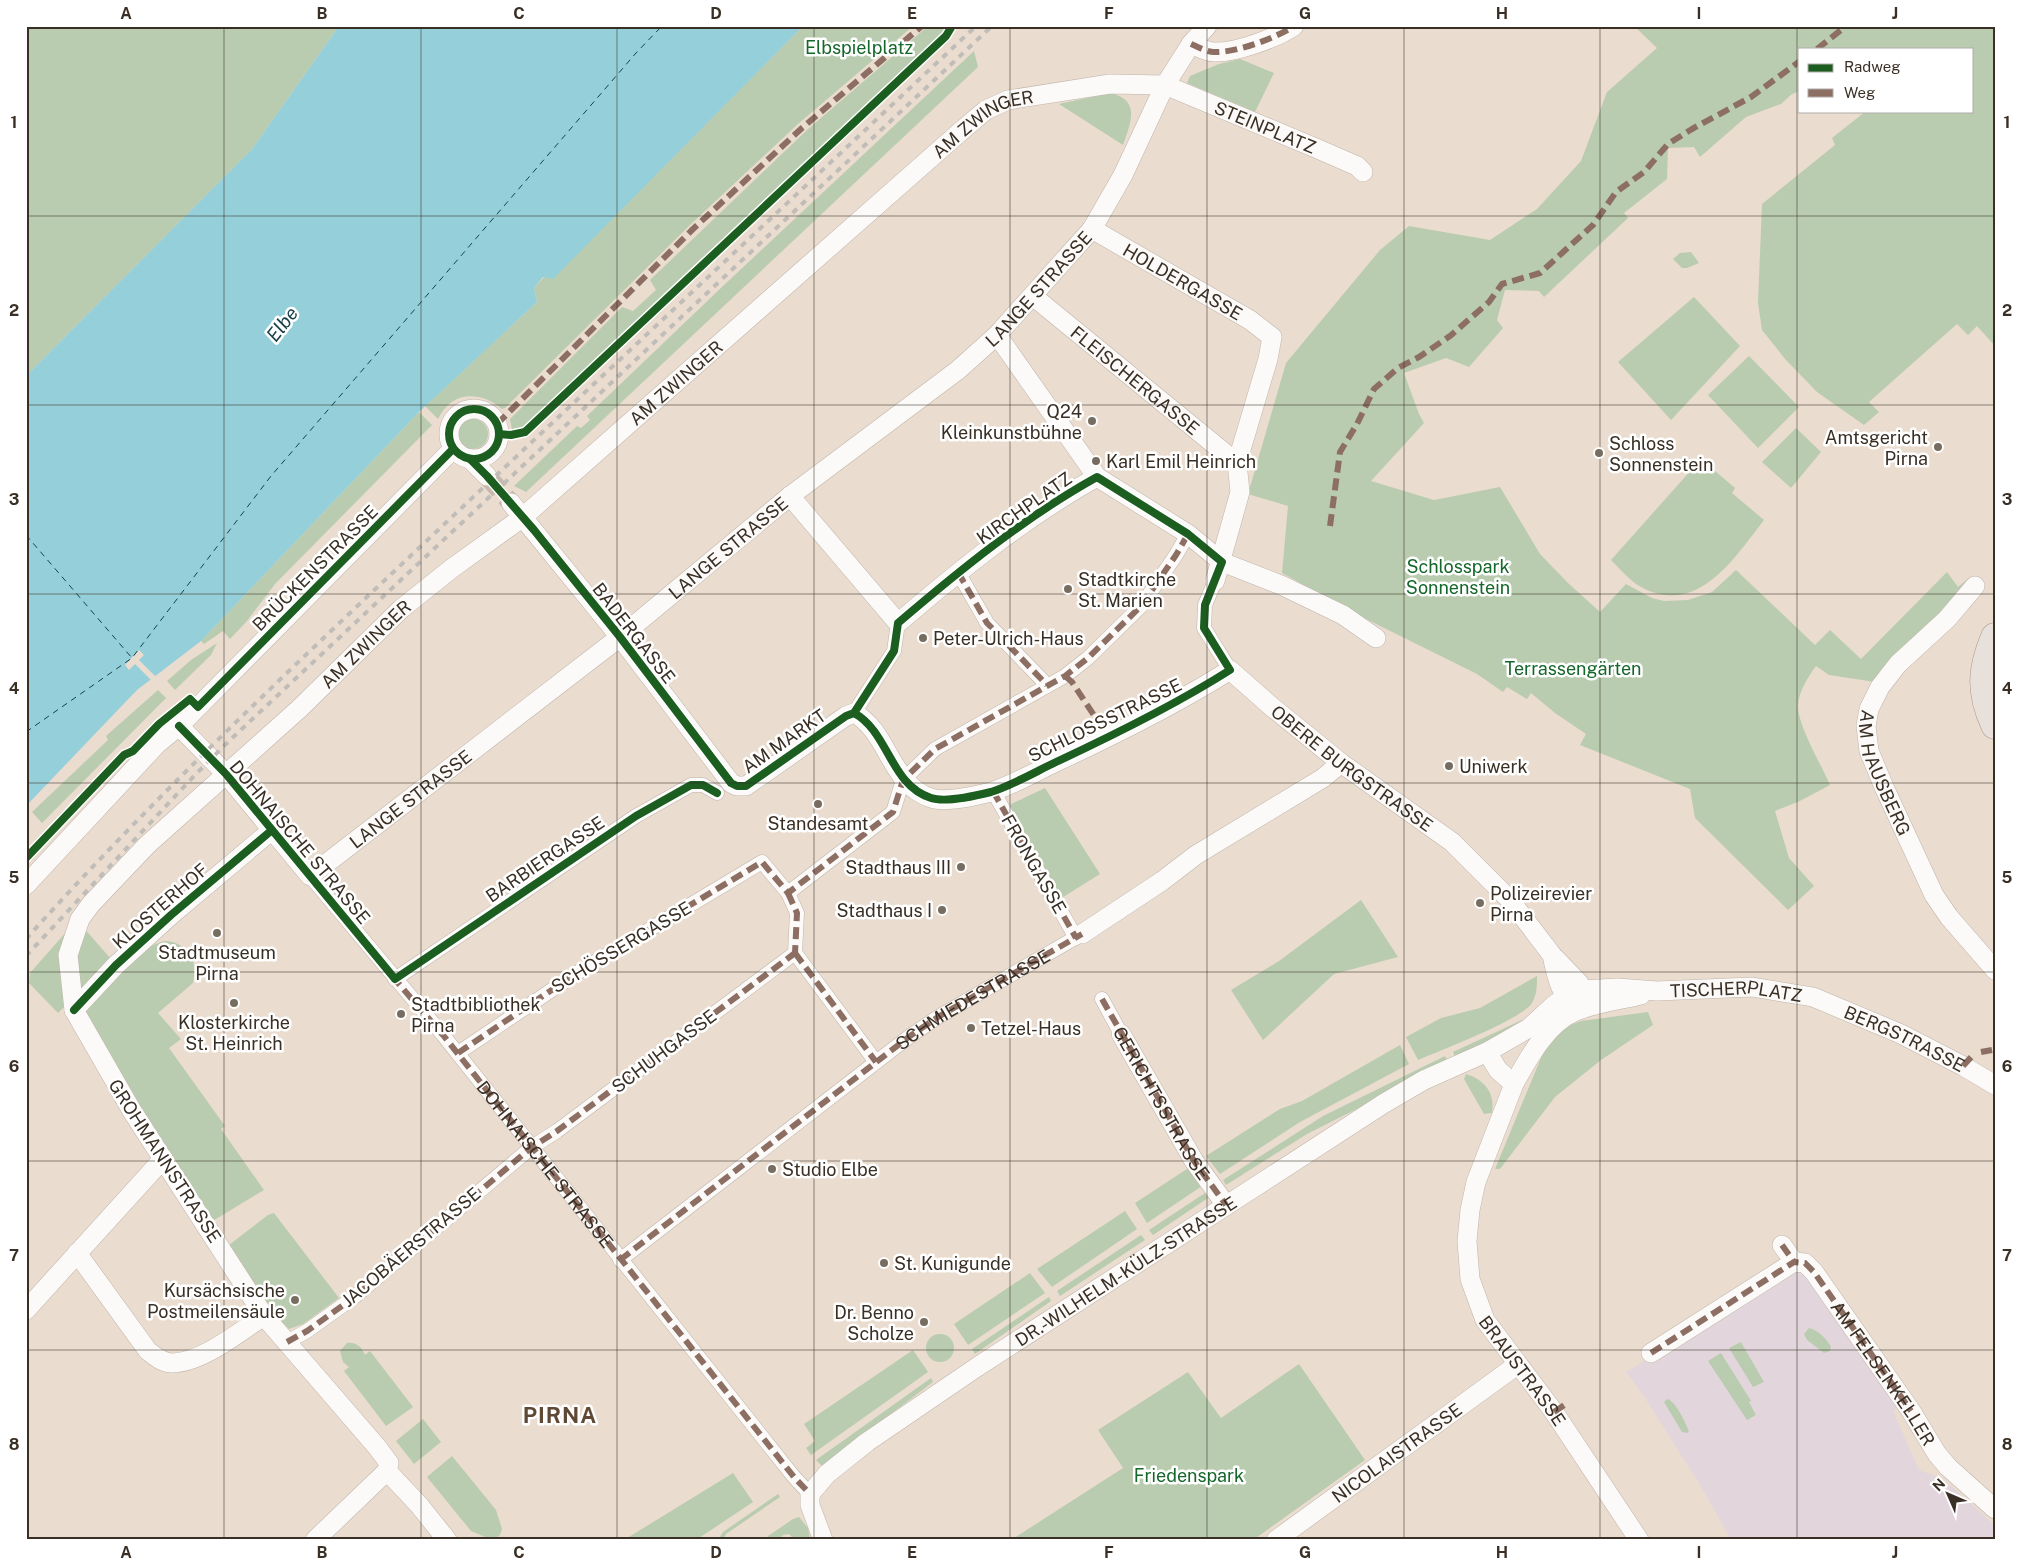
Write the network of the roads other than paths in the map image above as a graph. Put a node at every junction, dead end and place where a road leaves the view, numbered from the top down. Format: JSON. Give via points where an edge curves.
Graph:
{"nodes":[{"id":1,"x":1207,"y":26,"type":"edge"},
{"id":2,"x":1294,"y":26,"type":"edge"},
{"id":3,"x":1191,"y":44,"type":"junction"},
{"id":4,"x":1165,"y":85,"type":"junction"},
{"id":5,"x":1363,"y":172,"type":"dead end"},
{"id":6,"x":1092,"y":229,"type":"junction"},
{"id":7,"x":1034,"y":297,"type":"junction"},
{"id":8,"x":997,"y":336,"type":"junction"},
{"id":9,"x":453,"y":449,"type":"junction"},
{"id":10,"x":470,"y":460,"type":"junction"},
{"id":11,"x":1237,"y":463,"type":"junction"},
{"id":12,"x":487,"y":476,"type":"tunnel mouth"},
{"id":13,"x":1097,"y":477,"type":"junction"},
{"id":14,"x":790,"y":496,"type":"junction"},
{"id":15,"x":517,"y":510,"type":"junction"},
{"id":16,"x":1188,"y":534,"type":"junction"},
{"id":17,"x":1222,"y":562,"type":"junction"},
{"id":18,"x":958,"y":572,"type":"junction"},
{"id":19,"x":1215,"y":581,"type":"joint"},
{"id":20,"x":1975,"y":586,"type":"dead end"},
{"id":21,"x":898,"y":623,"type":"junction"},
{"id":22,"x":1995,"y":637,"type":"edge"},
{"id":23,"x":620,"y":638,"type":"junction"},
{"id":24,"x":1376,"y":638,"type":"dead end"},
{"id":25,"x":1230,"y":670,"type":"junction"},
{"id":26,"x":1047,"y":685,"type":"junction"},
{"id":27,"x":854,"y":713,"type":"junction"},
{"id":28,"x":1995,"y":725,"type":"edge"},
{"id":29,"x":179,"y":726,"type":"junction"},
{"id":30,"x":1341,"y":764,"type":"junction"},
{"id":31,"x":226,"y":774,"type":"junction"},
{"id":32,"x":903,"y":780,"type":"junction"},
{"id":33,"x":724,"y":788,"type":"junction"},
{"id":34,"x":991,"y":791,"type":"junction"},
{"id":35,"x":272,"y":830,"type":"junction"},
{"id":36,"x":310,"y":876,"type":"junction"},
{"id":37,"x":26,"y":885,"type":"edge"},
{"id":38,"x":788,"y":893,"type":"junction"},
{"id":39,"x":1079,"y":936,"type":"junction"},
{"id":40,"x":795,"y":953,"type":"junction"},
{"id":41,"x":1552,"y":956,"type":"junction"},
{"id":42,"x":1995,"y":970,"type":"edge"},
{"id":43,"x":395,"y":979,"type":"junction"},
{"id":44,"x":1583,"y":990,"type":"junction"},
{"id":45,"x":1657,"y":991,"type":"junction"},
{"id":46,"x":1102,"y":998,"type":"dead end"},
{"id":47,"x":1813,"y":998,"type":"joint"},
{"id":48,"x":1570,"y":1004,"type":"junction"},
{"id":49,"x":74,"y":1010,"type":"junction"},
{"id":50,"x":1537,"y":1032,"type":"junction"},
{"id":51,"x":1121,"y":1034,"type":"joint"},
{"id":52,"x":1487,"y":1052,"type":"junction"},
{"id":53,"x":458,"y":1053,"type":"junction"},
{"id":54,"x":876,"y":1062,"type":"junction"},
{"id":55,"x":1454,"y":1067,"type":"joint"},
{"id":56,"x":1514,"y":1084,"type":"junction"},
{"id":57,"x":1995,"y":1086,"type":"edge"},
{"id":58,"x":532,"y":1147,"type":"junction"},
{"id":59,"x":163,"y":1159,"type":"junction"},
{"id":60,"x":1476,"y":1182,"type":"joint"},
{"id":61,"x":1226,"y":1205,"type":"junction"},
{"id":62,"x":1782,"y":1245,"type":"dead end"},
{"id":63,"x":77,"y":1253,"type":"junction"},
{"id":64,"x":620,"y":1260,"type":"junction"},
{"id":65,"x":1794,"y":1262,"type":"junction"},
{"id":66,"x":26,"y":1310,"type":"edge"},
{"id":67,"x":264,"y":1316,"type":"junction"},
{"id":68,"x":287,"y":1342,"type":"junction"},
{"id":69,"x":1651,"y":1353,"type":"dead end"},
{"id":70,"x":1517,"y":1365,"type":"junction"},
{"id":71,"x":387,"y":1471,"type":"junction"},
{"id":72,"x":810,"y":1494,"type":"junction"},
{"id":73,"x":1995,"y":1509,"type":"edge"},
{"id":74,"x":315,"y":1540,"type":"edge"},
{"id":75,"x":447,"y":1540,"type":"edge"},
{"id":76,"x":823,"y":1540,"type":"edge"},
{"id":77,"x":1276,"y":1540,"type":"edge"},
{"id":78,"x":1639,"y":1540,"type":"edge"}],
"edges":[{"from":1,"to":3,"type":"street"},
{"from":2,"to":3,"type":"street","via":[[1283,34],[1236,49],[1213,52]]},
{"from":3,"to":4,"type":"street"},
{"from":4,"to":5,"type":"street","name":"STEINPLATZ","via":[[1301,141],[1357,166]]},
{"from":4,"to":6,"type":"street","name":"LANGE STRASSE","via":[[1144,133]]},
{"from":4,"to":15,"type":"street","name":"AM ZWINGER","via":[[1110,84],[1008,100],[986,110]]},
{"from":6,"to":7,"type":"street","name":"LANGE STRASSE"},
{"from":6,"to":11,"type":"street","name":"HOLDERGASSE","via":[[1250,320],[1272,337]]},
{"from":7,"to":8,"type":"street","name":"LANGE STRASSE"},
{"from":7,"to":11,"type":"street","name":"FLEISCHERGASSE"},
{"from":8,"to":13,"type":"street"},
{"from":8,"to":14,"type":"street","name":"LANGE STRASSE","via":[[958,370]]},
{"from":9,"to":10,"type":"street"},
{"from":9,"to":10,"type":"street","via":[[449,428],[457,415],[471,409],[486,413],[497,424],[498,443],[487,456]]},
{"from":9,"to":29,"type":"street","name":"BRÜCKENSTRASSE"},
{"from":10,"to":12,"type":"street"},
{"from":11,"to":17,"type":"street","name":"OBERE BURGSTRASSE","via":[[1240,492]]},
{"from":13,"to":16,"type":"street","name":"KIRCHPLATZ"},
{"from":13,"to":18,"type":"street","name":"KIRCHPLATZ","via":[[1063,496]]},
{"from":14,"to":21,"type":"street"},
{"from":14,"to":23,"type":"street","name":"LANGE STRASSE"},
{"from":15,"to":23,"type":"street","name":"BADERGASSE"},
{"from":15,"to":31,"type":"street","name":"AM ZWINGER","via":[[401,609],[299,709]]},
{"from":16,"to":17,"type":"street","name":"KIRCHPLATZ"},
{"from":16,"to":26,"type":"street","via":[[1141,606],[1088,658]]},
{"from":17,"to":19,"type":"street","name":"OBERE BURGSTRASSE"},
{"from":17,"to":24,"type":"street","name":"KIRCHPLATZ","via":[[1344,615]]},
{"from":18,"to":21,"type":"street","name":"KIRCHPLATZ"},
{"from":18,"to":26,"type":"street","via":[[987,623]]},
{"from":19,"to":25,"type":"street","name":"OBERE BURGSTRASSE","via":[[1205,605],[1204,628]]},
{"from":20,"to":42,"type":"street","name":"AM HAUSBERG","via":[[1880,686],[1866,726],[1869,751],[1934,895]]},
{"from":21,"to":27,"type":"street","name":"AM MARKT","via":[[894,651]]},
{"from":22,"to":28,"type":"main road","via":[[1984,664],[1983,676]]},
{"from":23,"to":33,"type":"street","name":"BADERGASSE"},
{"from":23,"to":36,"type":"street","name":"LANGE STRASSE"},
{"from":25,"to":30,"type":"street","name":"OBERE BURGSTRASSE"},
{"from":25,"to":34,"type":"street","name":"SCHLOSSSTRASSE","via":[[1108,738]]},
{"from":26,"to":32,"type":"street","via":[[935,749]]},
{"from":27,"to":32,"type":"street","name":"AM MARKT","via":[[870,726]]},
{"from":27,"to":33,"type":"street","name":"AM MARKT","via":[[746,786]]},
{"from":29,"to":31,"type":"street","name":"DOHNAISCHE STRASSE"},
{"from":29,"to":37,"type":"street","name":"BRÜCKENSTRASSE","via":[[158,744]]},
{"from":30,"to":39,"type":"street","name":"SCHMIEDESTRASSE","via":[[1196,855]]},
{"from":30,"to":41,"type":"street","name":"OBERE BURGSTRASSE","via":[[1452,842],[1510,900]]},
{"from":31,"to":35,"type":"street","name":"DOHNAISCHE STRASSE"},
{"from":31,"to":49,"type":"street","name":"GROHMANNSTRASSE","via":[[147,845],[80,919],[68,954]]},
{"from":32,"to":34,"type":"street","name":"AM MARKT","via":[[918,792],[944,800]]},
{"from":32,"to":38,"type":"street","via":[[893,812]]},
{"from":33,"to":43,"type":"street","name":"BARBIERGASSE","via":[[691,786],[653,806]]},
{"from":34,"to":39,"type":"street","name":"FRONGASSE"},
{"from":35,"to":36,"type":"street","name":"DOHNAISCHE STRASSE"},
{"from":35,"to":49,"type":"street","name":"KLOSTERHOF","via":[[116,965]]},
{"from":36,"to":43,"type":"street","name":"DOHNAISCHE STRASSE"},
{"from":38,"to":40,"type":"street","via":[[798,913]]},
{"from":38,"to":53,"type":"street","name":"SCHÖSSERGASSE","via":[[762,862],[580,971]]},
{"from":39,"to":54,"type":"street","name":"SCHMIEDESTRASSE","via":[[938,1017]]},
{"from":40,"to":54,"type":"street"},
{"from":40,"to":58,"type":"street","name":"SCHUHGASSE"},
{"from":41,"to":44,"type":"street","name":"OBERE BURGSTRASSE"},
{"from":41,"to":48,"type":"street","name":"OBERE BURGSTRASSE","via":[[1559,984]]},
{"from":43,"to":53,"type":"street","name":"DOHNAISCHE STRASSE"},
{"from":44,"to":45,"type":"street","name":"TISCHERPLATZ"},
{"from":44,"to":48,"type":"street","name":"TISCHERPLATZ"},
{"from":45,"to":47,"type":"street","name":"TISCHERPLATZ","via":[[1752,987]]},
{"from":45,"to":48,"type":"street","name":"TISCHERPLATZ"},
{"from":46,"to":51,"type":"street","name":"GERICHTSSTRASSE"},
{"from":47,"to":57,"type":"street","name":"BERGSTRASSE","via":[[1901,1034]]},
{"from":48,"to":50,"type":"street","name":"TISCHERPLATZ"},
{"from":49,"to":59,"type":"street","name":"GROHMANNSTRASSE"},
{"from":50,"to":52,"type":"street","name":"TISCHERPLATZ"},
{"from":50,"to":56,"type":"street","name":"TISCHERPLATZ"},
{"from":51,"to":61,"type":"street","name":"GERICHTSSTRASSE","via":[[1194,1161]]},
{"from":52,"to":55,"type":"street","name":"TISCHERPLATZ"},
{"from":52,"to":56,"type":"street","via":[[1498,1070]]},
{"from":53,"to":58,"type":"street","name":"DOHNAISCHE STRASSE"},
{"from":54,"to":64,"type":"street","name":"SCHMIEDESTRASSE"},
{"from":55,"to":61,"type":"street","name":"DR.-WILHELM-KÜLZ-STRASSE","via":[[1383,1104]]},
{"from":56,"to":60,"type":"street","name":"TISCHERPLATZ"},
{"from":58,"to":64,"type":"street","name":"DOHNAISCHE STRASSE"},
{"from":58,"to":68,"type":"street","name":"JACOBÄERSTRASSE","via":[[353,1298]]},
{"from":59,"to":63,"type":"street"},
{"from":59,"to":67,"type":"street","name":"GROHMANNSTRASSE"},
{"from":60,"to":70,"type":"street","name":"BRAUSTRASSE","via":[[1467,1241],[1470,1279],[1485,1320]]},
{"from":61,"to":72,"type":"street","name":"DR.-WILHELM-KÜLZ-STRASSE","via":[[867,1442],[826,1474]]},
{"from":62,"to":65,"type":"street","name":"AM FELSENKELLER"},
{"from":63,"to":66,"type":"street"},
{"from":63,"to":67,"type":"street","via":[[148,1351],[161,1360],[172,1363],[201,1356]]},
{"from":64,"to":72,"type":"street","name":"DOHNAISCHE STRASSE"},
{"from":65,"to":69,"type":"street"},
{"from":65,"to":73,"type":"street","name":"AM FELSENKELLER","via":[[1805,1263],[1814,1272],[1911,1411],[1937,1454]]},
{"from":67,"to":68,"type":"street","name":"GROHMANNSTRASSE"},
{"from":68,"to":71,"type":"street","name":"GROHMANNSTRASSE","via":[[377,1447],[388,1463]]},
{"from":70,"to":77,"type":"street","name":"NICOLAISTRASSE"},
{"from":70,"to":78,"type":"street","name":"BRAUSTRASSE","via":[[1554,1412]]},
{"from":71,"to":74,"type":"street"},
{"from":71,"to":75,"type":"street","name":"GROHMANNSTRASSE"},
{"from":72,"to":76,"type":"street","via":[[810,1505]]}]}
